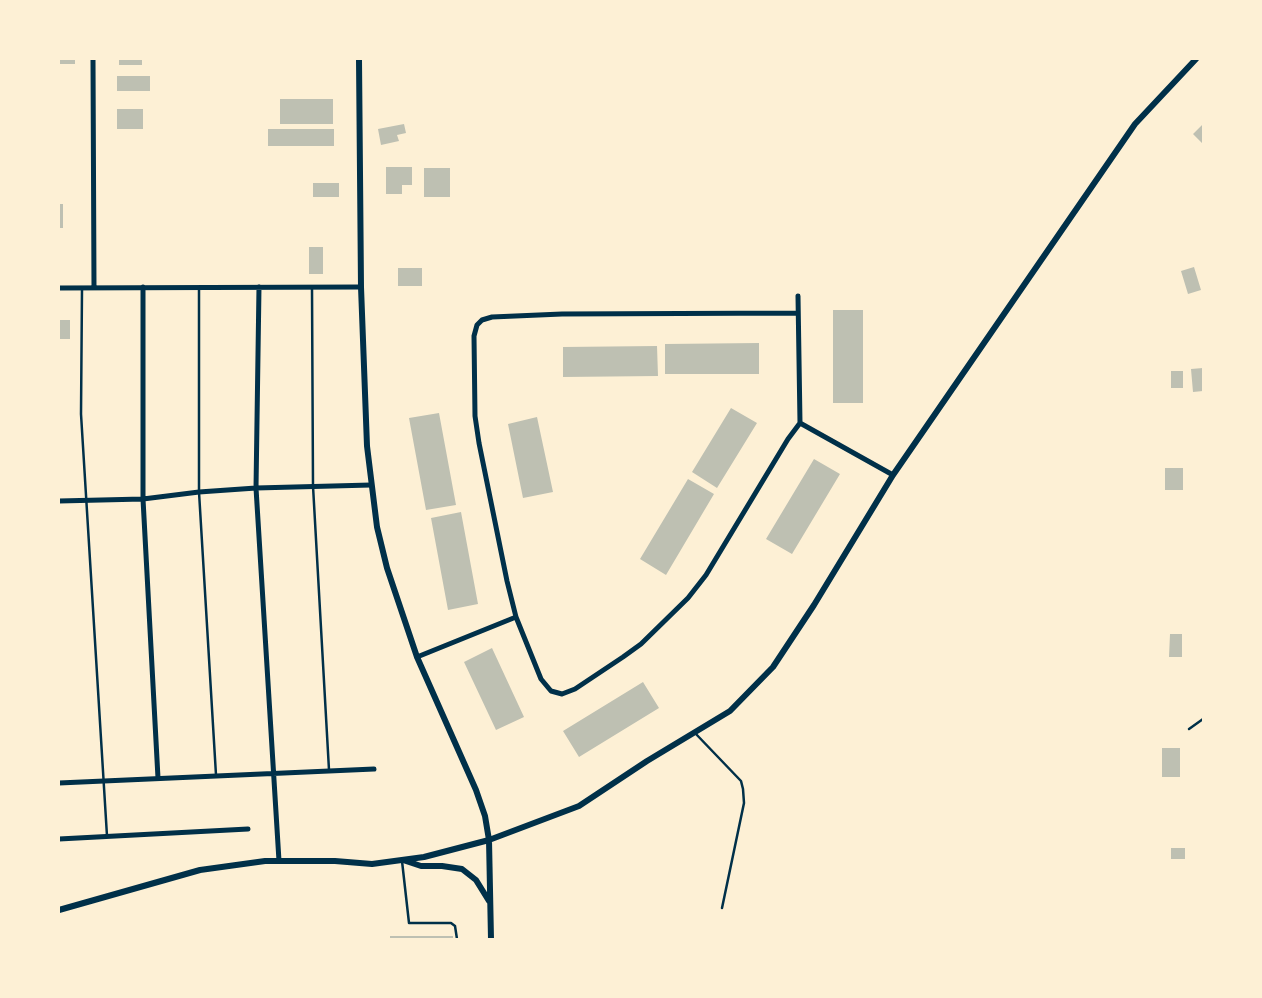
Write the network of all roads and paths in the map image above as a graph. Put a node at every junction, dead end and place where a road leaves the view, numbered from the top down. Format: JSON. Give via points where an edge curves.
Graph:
{"nodes":[{"id":1,"x":93,"y":59,"type":"edge"},
{"id":2,"x":359,"y":59,"type":"edge"},
{"id":3,"x":1196,"y":59,"type":"edge"},
{"id":4,"x":144,"y":287,"type":"junction"},
{"id":5,"x":199,"y":287,"type":"junction"},
{"id":6,"x":259,"y":287,"type":"junction"},
{"id":7,"x":312,"y":287,"type":"junction"},
{"id":8,"x":361,"y":287,"type":"junction"},
{"id":9,"x":59,"y":288,"type":"edge"},
{"id":10,"x":82,"y":288,"type":"junction"},
{"id":11,"x":94,"y":288,"type":"junction"},
{"id":12,"x":798,"y":296,"type":"dead end"},
{"id":13,"x":798,"y":313,"type":"junction"},
{"id":14,"x":800,"y":423,"type":"junction"},
{"id":15,"x":893,"y":475,"type":"junction"},
{"id":16,"x":370,"y":485,"type":"junction"},
{"id":17,"x":313,"y":486,"type":"junction"},
{"id":18,"x":256,"y":488,"type":"junction"},
{"id":19,"x":199,"y":492,"type":"junction"},
{"id":20,"x":143,"y":499,"type":"junction"},
{"id":21,"x":86,"y":500,"type":"junction"},
{"id":22,"x":59,"y":501,"type":"edge"},
{"id":23,"x":516,"y":616,"type":"junction"},
{"id":24,"x":417,"y":657,"type":"junction"},
{"id":25,"x":1203,"y":719,"type":"edge"},
{"id":26,"x":1189,"y":728,"type":"dead end"},
{"id":27,"x":694,"y":732,"type":"junction"},
{"id":28,"x":374,"y":769,"type":"dead end"},
{"id":29,"x":329,"y":771,"type":"junction"},
{"id":30,"x":274,"y":774,"type":"junction"},
{"id":31,"x":216,"y":776,"type":"junction"},
{"id":32,"x":158,"y":778,"type":"junction"},
{"id":33,"x":104,"y":781,"type":"junction"},
{"id":34,"x":59,"y":783,"type":"edge"},
{"id":35,"x":248,"y":829,"type":"dead end"},
{"id":36,"x":107,"y":836,"type":"junction"},
{"id":37,"x":59,"y":839,"type":"edge"},
{"id":38,"x":489,"y":840,"type":"junction"},
{"id":39,"x":402,"y":860,"type":"junction"},
{"id":40,"x":279,"y":861,"type":"junction"},
{"id":41,"x":490,"y":903,"type":"junction"},
{"id":42,"x":722,"y":908,"type":"dead end"},
{"id":43,"x":59,"y":910,"type":"edge"},
{"id":44,"x":457,"y":939,"type":"edge"},
{"id":45,"x":491,"y":939,"type":"edge"}],
"edges":[{"from":1,"to":11,"type":"street"},
{"from":2,"to":8,"type":"street"},
{"from":3,"to":15,"type":"street","via":[[1135,124]]},
{"from":4,"to":5,"type":"street"},
{"from":4,"to":11,"type":"street"},
{"from":4,"to":20,"type":"street"},
{"from":5,"to":6,"type":"street"},
{"from":5,"to":19,"type":"lane"},
{"from":6,"to":7,"type":"street"},
{"from":6,"to":18,"type":"street"},
{"from":7,"to":8,"type":"street"},
{"from":7,"to":17,"type":"lane"},
{"from":8,"to":16,"type":"street"},
{"from":9,"to":10,"type":"street"},
{"from":10,"to":11,"type":"street"},
{"from":10,"to":21,"type":"lane","via":[[81,414]]},
{"from":12,"to":13,"type":"street"},
{"from":13,"to":14,"type":"street"},
{"from":13,"to":23,"type":"street","via":[[562,314],[492,317],[477,325],[474,336],[478,443]]},
{"from":14,"to":15,"type":"street"},
{"from":14,"to":23,"type":"street","via":[[706,575],[688,598],[623,657],[575,689],[562,694],[551,691],[541,679]]},
{"from":15,"to":27,"type":"street","via":[[773,667],[730,712]]},
{"from":16,"to":17,"type":"street"},
{"from":16,"to":24,"type":"street","via":[[387,568]]},
{"from":17,"to":18,"type":"street"},
{"from":17,"to":29,"type":"lane"},
{"from":18,"to":19,"type":"street"},
{"from":18,"to":30,"type":"street"},
{"from":19,"to":20,"type":"street"},
{"from":19,"to":31,"type":"lane"},
{"from":20,"to":21,"type":"street"},
{"from":20,"to":32,"type":"street"},
{"from":21,"to":22,"type":"street"},
{"from":21,"to":33,"type":"lane"},
{"from":23,"to":24,"type":"street"},
{"from":24,"to":38,"type":"street","via":[[476,790]]},
{"from":25,"to":26,"type":"lane"},
{"from":27,"to":38,"type":"street","via":[[579,806]]},
{"from":27,"to":42,"type":"lane","via":[[740,780],[743,789],[744,803]]},
{"from":28,"to":29,"type":"street"},
{"from":29,"to":30,"type":"street"},
{"from":30,"to":31,"type":"street"},
{"from":30,"to":40,"type":"street"},
{"from":31,"to":32,"type":"street"},
{"from":32,"to":33,"type":"street"},
{"from":33,"to":34,"type":"street"},
{"from":33,"to":36,"type":"lane"},
{"from":35,"to":36,"type":"street"},
{"from":36,"to":37,"type":"street"},
{"from":38,"to":39,"type":"street"},
{"from":38,"to":41,"type":"street"},
{"from":39,"to":40,"type":"street","via":[[372,864]]},
{"from":39,"to":41,"type":"street","via":[[421,866],[462,870],[476,880]]},
{"from":39,"to":44,"type":"lane","via":[[409,923],[452,923],[456,926]]},
{"from":40,"to":43,"type":"street","via":[[200,870]]},
{"from":41,"to":45,"type":"street"}]}
